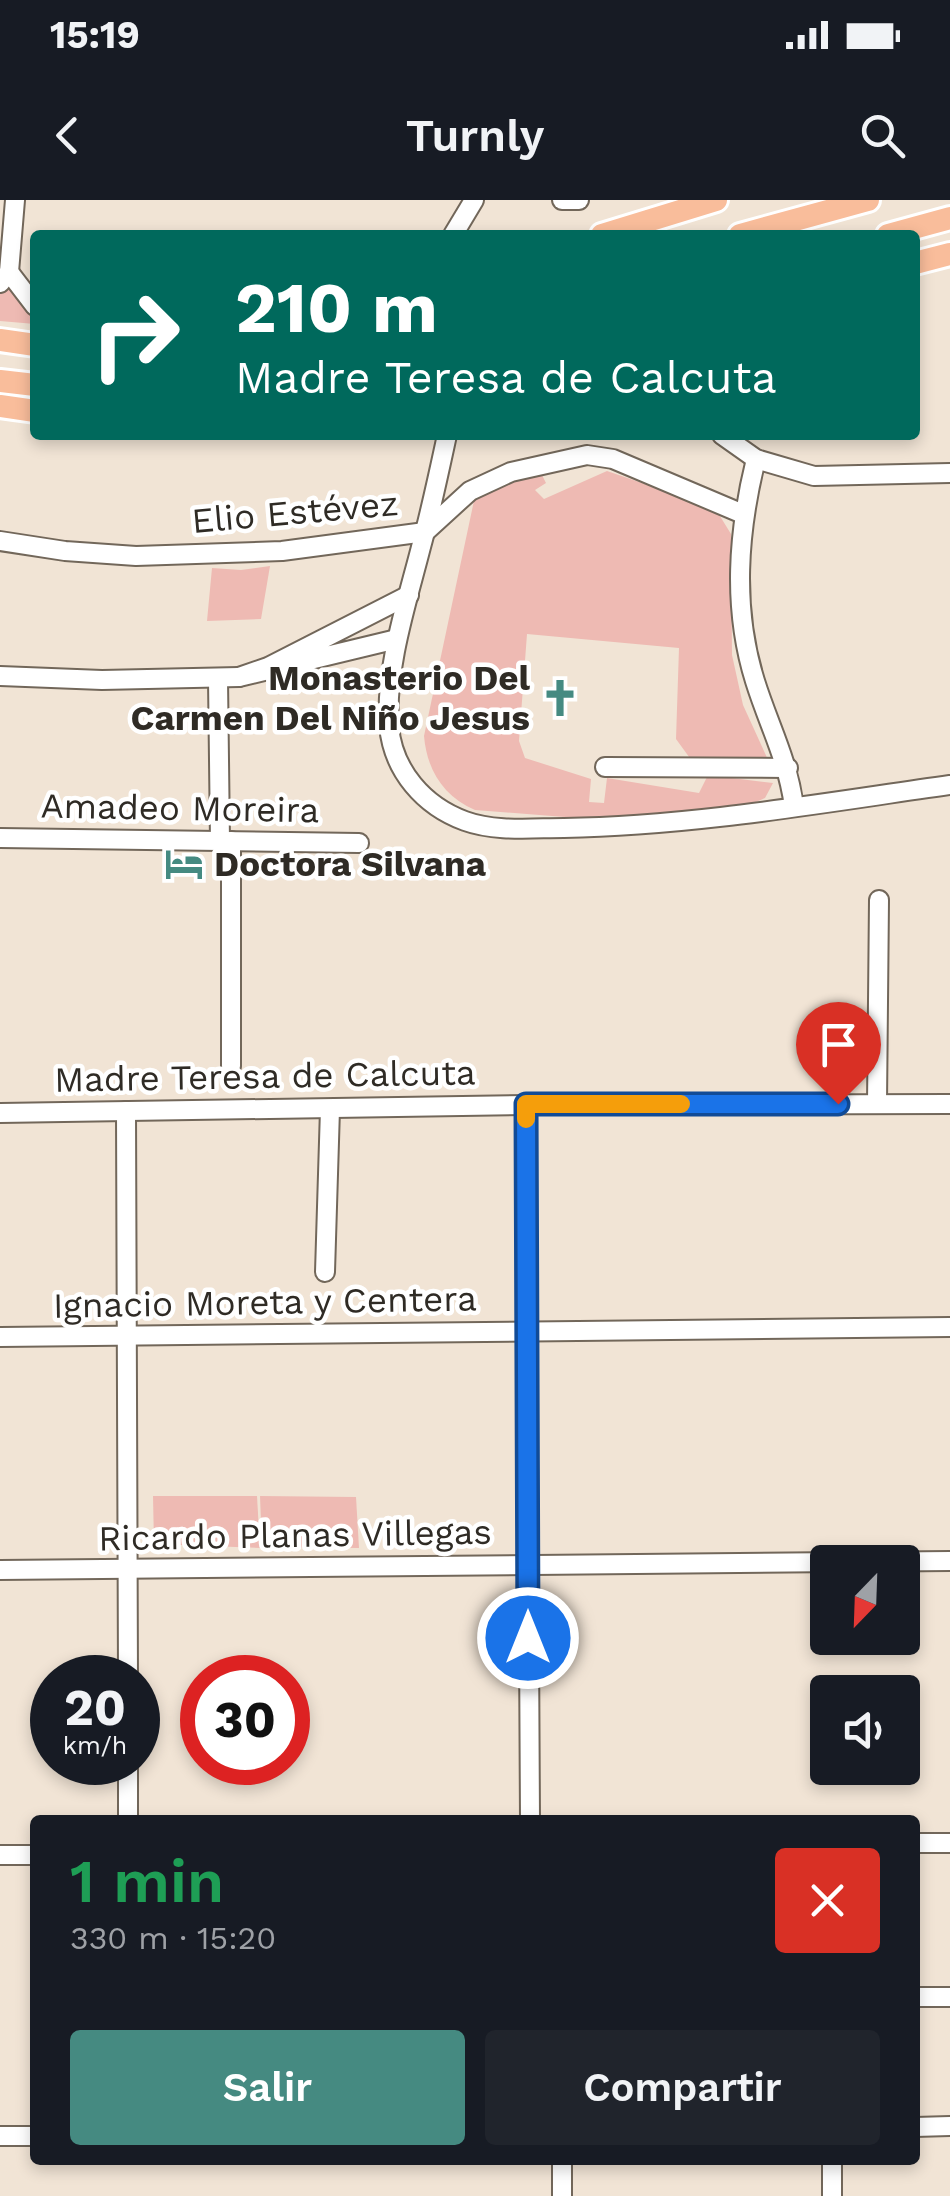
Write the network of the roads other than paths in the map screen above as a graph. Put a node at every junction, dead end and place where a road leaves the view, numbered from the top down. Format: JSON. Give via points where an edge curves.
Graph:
{"nodes":[{"id":1,"x":16,"y":200,"type":"edge"},
{"id":2,"x":562,"y":200,"type":"edge"},
{"id":3,"x":579,"y":200,"type":"edge"},
{"id":4,"x":716,"y":200,"type":"edge"},
{"id":5,"x":868,"y":200,"type":"edge"},
{"id":6,"x":469,"y":205,"type":"edge"},
{"id":7,"x":950,"y":218,"type":"edge"},
{"id":8,"x":456,"y":230,"type":"edge"},
{"id":9,"x":623,"y":230,"type":"edge"},
{"id":10,"x":758,"y":230,"type":"edge"},
{"id":11,"x":906,"y":230,"type":"edge"},
{"id":12,"x":6,"y":243,"type":"edge"},
{"id":13,"x":950,"y":254,"type":"edge"},
{"id":14,"x":920,"y":262,"type":"edge"},
{"id":15,"x":4,"y":278,"type":"edge"},
{"id":16,"x":30,"y":301,"type":"edge"},
{"id":17,"x":0,"y":340,"type":"edge"},
{"id":18,"x":30,"y":343,"type":"edge"},
{"id":19,"x":0,"y":380,"type":"edge"},
{"id":20,"x":30,"y":384,"type":"edge"},
{"id":21,"x":0,"y":406,"type":"edge"},
{"id":22,"x":30,"y":410,"type":"edge"},
{"id":23,"x":446,"y":440,"type":"edge"},
{"id":24,"x":729,"y":440,"type":"edge"},
{"id":25,"x":756,"y":459,"type":"junction"},
{"id":26,"x":950,"y":473,"type":"edge"},
{"id":27,"x":743,"y":514,"type":"junction"},
{"id":28,"x":425,"y":532,"type":"junction"},
{"id":29,"x":0,"y":541,"type":"edge"},
{"id":30,"x":409,"y":596,"type":"junction"},
{"id":31,"x":397,"y":639,"type":"junction"},
{"id":32,"x":0,"y":676,"type":"edge"},
{"id":33,"x":239,"y":677,"type":"junction"},
{"id":34,"x":218,"y":679,"type":"junction"},
{"id":35,"x":605,"y":768,"type":"dead end"},
{"id":36,"x":788,"y":768,"type":"junction"},
{"id":37,"x":950,"y":786,"type":"edge"},
{"id":38,"x":794,"y":806,"type":"junction"},
{"id":39,"x":0,"y":838,"type":"edge"},
{"id":40,"x":225,"y":841,"type":"junction"},
{"id":41,"x":359,"y":843,"type":"dead end"},
{"id":42,"x":880,"y":900,"type":"dead end"},
{"id":43,"x":231,"y":1066,"type":"dead end"},
{"id":44,"x":526,"y":1104,"type":"junction"},
{"id":45,"x":877,"y":1104,"type":"junction"},
{"id":46,"x":950,"y":1104,"type":"edge"},
{"id":47,"x":330,"y":1109,"type":"junction"},
{"id":48,"x":126,"y":1111,"type":"junction"},
{"id":49,"x":0,"y":1113,"type":"edge"},
{"id":50,"x":325,"y":1272,"type":"dead end"},
{"id":51,"x":950,"y":1327,"type":"edge"},
{"id":52,"x":527,"y":1332,"type":"junction"},
{"id":53,"x":126,"y":1336,"type":"junction"},
{"id":54,"x":0,"y":1338,"type":"edge"},
{"id":55,"x":950,"y":1560,"type":"edge"},
{"id":56,"x":528,"y":1565,"type":"junction"},
{"id":57,"x":127,"y":1569,"type":"junction"},
{"id":58,"x":0,"y":1570,"type":"edge"},
{"id":59,"x":128,"y":1655,"type":"edge"},
{"id":60,"x":128,"y":1785,"type":"edge"},
{"id":61,"x":128,"y":1815,"type":"edge"},
{"id":62,"x":530,"y":1815,"type":"edge"},
{"id":63,"x":920,"y":1843,"type":"edge"},
{"id":64,"x":950,"y":1843,"type":"edge"},
{"id":65,"x":0,"y":1855,"type":"edge"},
{"id":66,"x":30,"y":1855,"type":"edge"},
{"id":67,"x":920,"y":1997,"type":"edge"},
{"id":68,"x":950,"y":1998,"type":"edge"},
{"id":69,"x":950,"y":2126,"type":"edge"},
{"id":70,"x":920,"y":2127,"type":"edge"},
{"id":71,"x":0,"y":2136,"type":"edge"},
{"id":72,"x":30,"y":2136,"type":"edge"},
{"id":73,"x":562,"y":2165,"type":"edge"},
{"id":74,"x":832,"y":2165,"type":"edge"},
{"id":75,"x":562,"y":2196,"type":"edge"},
{"id":76,"x":832,"y":2196,"type":"edge"}],
"edges":[{"from":1,"to":12,"type":"street"},
{"from":2,"to":3,"type":"street"},
{"from":4,"to":9,"type":"main road"},
{"from":5,"to":10,"type":"main road"},
{"from":6,"to":8,"type":"street"},
{"from":7,"to":11,"type":"main road"},
{"from":12,"to":15,"type":"street"},
{"from":13,"to":14,"type":"main road"},
{"from":15,"to":16,"type":"street"},
{"from":17,"to":18,"type":"main road"},
{"from":19,"to":20,"type":"main road"},
{"from":21,"to":22,"type":"main road"},
{"from":23,"to":28,"type":"street"},
{"from":24,"to":25,"type":"street"},
{"from":25,"to":26,"type":"street","via":[[814,476]]},
{"from":25,"to":27,"type":"street"},
{"from":27,"to":28,"type":"street","name":"Elio Estévez","via":[[614,459],[588,456],[511,472],[470,491]]},
{"from":27,"to":36,"type":"street","via":[[739,583],[745,644]]},
{"from":28,"to":29,"type":"street","name":"Elio Estévez","via":[[282,551],[136,556]]},
{"from":28,"to":30,"type":"street"},
{"from":30,"to":31,"type":"street"},
{"from":30,"to":33,"type":"street"},
{"from":31,"to":33,"type":"street"},
{"from":31,"to":38,"type":"street","via":[[389,726],[396,757],[432,806],[468,822],[601,827]]},
{"from":32,"to":34,"type":"street"},
{"from":33,"to":34,"type":"street"},
{"from":34,"to":40,"type":"street"},
{"from":35,"to":36,"type":"street"},
{"from":36,"to":38,"type":"street"},
{"from":37,"to":38,"type":"street"},
{"from":39,"to":40,"type":"street","name":"Amadeo Moreira"},
{"from":40,"to":41,"type":"street","name":"Amadeo Moreira"},
{"from":40,"to":43,"type":"street"},
{"from":42,"to":45,"type":"street"},
{"from":44,"to":45,"type":"street","name":"Madre Teresa de Calcuta"},
{"from":44,"to":47,"type":"street","name":"Madre Teresa de Calcuta"},
{"from":44,"to":52,"type":"street"},
{"from":45,"to":46,"type":"street","name":"Madre Teresa de Calcuta"},
{"from":47,"to":48,"type":"street","name":"Madre Teresa de Calcuta"},
{"from":47,"to":50,"type":"street"},
{"from":48,"to":49,"type":"street","name":"Madre Teresa de Calcuta"},
{"from":48,"to":53,"type":"street"},
{"from":51,"to":52,"type":"street","name":"Ignacio Moreta y Centera"},
{"from":52,"to":53,"type":"street","name":"Ignacio Moreta y Centera"},
{"from":52,"to":56,"type":"street"},
{"from":53,"to":54,"type":"street","name":"Ignacio Moreta y Centera"},
{"from":53,"to":57,"type":"street"},
{"from":55,"to":56,"type":"street","name":"Ricardo Planas Villegas"},
{"from":56,"to":57,"type":"street","name":"Ricardo Planas Villegas"},
{"from":56,"to":62,"type":"street"},
{"from":57,"to":58,"type":"street","name":"Ricardo Planas Villegas"},
{"from":57,"to":59,"type":"street"},
{"from":60,"to":61,"type":"street"},
{"from":63,"to":64,"type":"street"},
{"from":65,"to":66,"type":"street"},
{"from":67,"to":68,"type":"street"},
{"from":69,"to":70,"type":"street"},
{"from":71,"to":72,"type":"street"},
{"from":73,"to":75,"type":"street"},
{"from":74,"to":76,"type":"street"}]}
